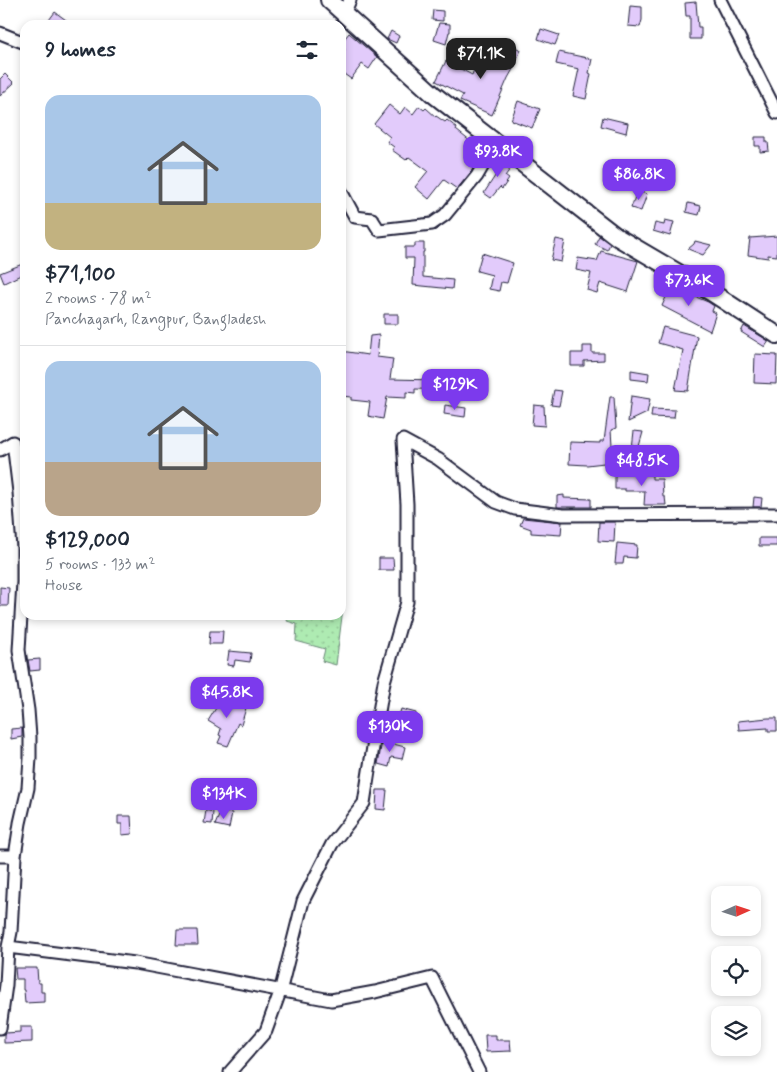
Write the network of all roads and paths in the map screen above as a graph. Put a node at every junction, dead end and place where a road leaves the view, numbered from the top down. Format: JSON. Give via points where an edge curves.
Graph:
{"nodes":[{"id":1,"x":329,"y":0,"type":"edge"},
{"id":2,"x":720,"y":0,"type":"edge"},
{"id":3,"x":347,"y":7,"type":"edge"},
{"id":4,"x":0,"y":33,"type":"edge"},
{"id":5,"x":20,"y":41,"type":"edge"},
{"id":6,"x":777,"y":113,"type":"edge"},
{"id":7,"x":496,"y":143,"type":"junction"},
{"id":8,"x":346,"y":200,"type":"edge"},
{"id":9,"x":777,"y":335,"type":"edge"},
{"id":10,"x":0,"y":450,"type":"edge"},
{"id":11,"x":20,"y":506,"type":"edge"},
{"id":12,"x":777,"y":514,"type":"edge"},
{"id":13,"x":21,"y":620,"type":"edge"},
{"id":14,"x":0,"y":856,"type":"edge"},
{"id":15,"x":15,"y":856,"type":"junction"},
{"id":16,"x":8,"y":947,"type":"junction"},
{"id":17,"x":280,"y":992,"type":"junction"},
{"id":18,"x":0,"y":1028,"type":"edge"},
{"id":19,"x":230,"y":1072,"type":"edge"},
{"id":20,"x":479,"y":1072,"type":"edge"}],
"edges":[{"from":1,"to":3,"type":"street"},
{"from":2,"to":6,"type":"street"},
{"from":3,"to":7,"type":"street","via":[[433,94]]},
{"from":4,"to":5,"type":"street"},
{"from":7,"to":8,"type":"street","via":[[477,176],[445,215],[432,224],[379,230],[372,219],[355,217]]},
{"from":7,"to":9,"type":"street","via":[[617,237]]},
{"from":10,"to":11,"type":"street","via":[[13,442]]},
{"from":12,"to":17,"type":"street","via":[[563,515],[515,509],[496,502],[438,459],[403,440],[407,602],[384,682],[364,803],[332,844],[303,901]]},
{"from":13,"to":15,"type":"street","via":[[19,650],[30,737],[28,788]]},
{"from":14,"to":15,"type":"street"},
{"from":15,"to":16,"type":"street"},
{"from":16,"to":17,"type":"street","via":[[135,964]]},
{"from":16,"to":18,"type":"street"},
{"from":17,"to":19,"type":"street","via":[[266,1031]]},
{"from":17,"to":20,"type":"street","via":[[331,1000],[432,978]]}]}
